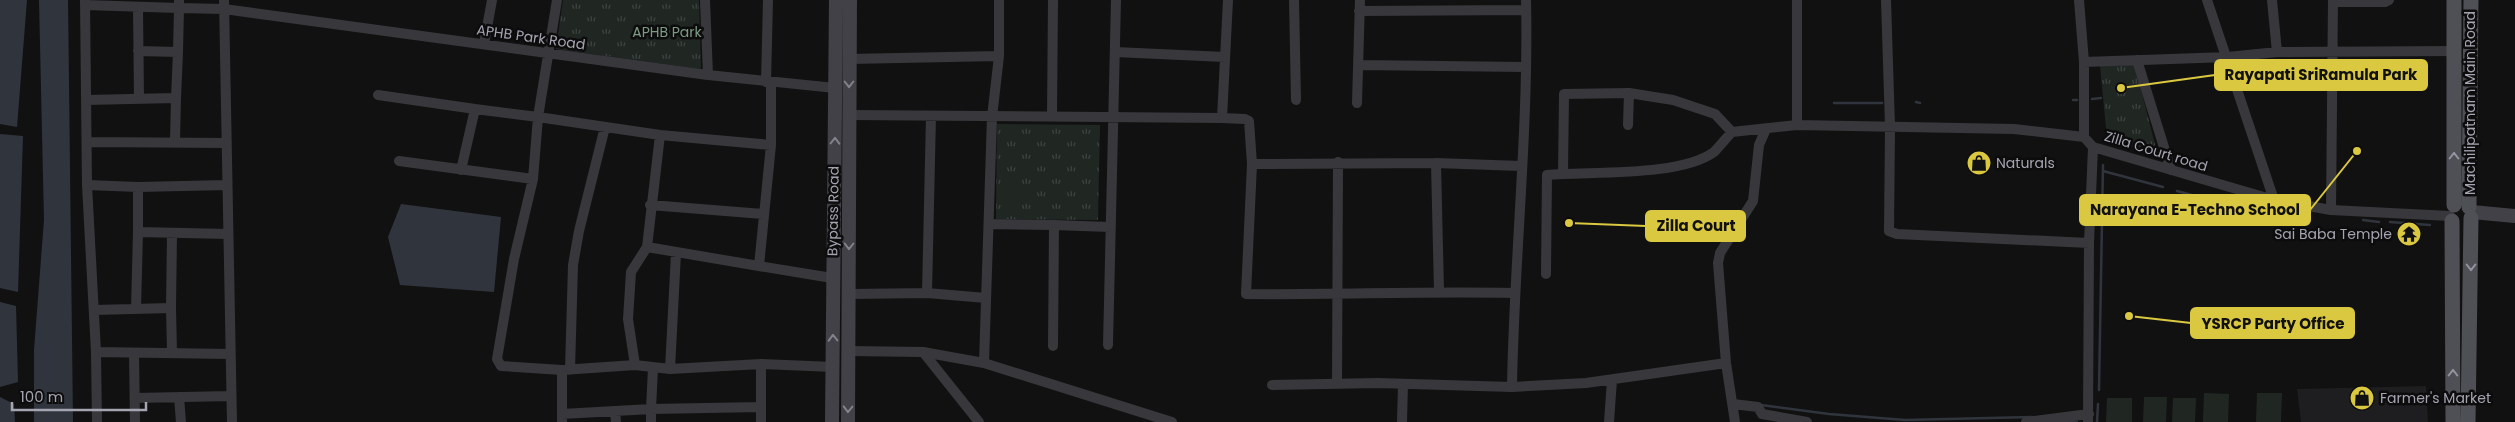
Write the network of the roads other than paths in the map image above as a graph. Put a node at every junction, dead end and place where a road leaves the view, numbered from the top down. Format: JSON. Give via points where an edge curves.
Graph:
{"nodes":[{"id":1,"x":488,"y":0,"type":"edge"},
{"id":2,"x":558,"y":0,"type":"edge"},
{"id":3,"x":705,"y":0,"type":"edge"},
{"id":4,"x":768,"y":0,"type":"edge"},
{"id":5,"x":836,"y":0,"type":"edge"},
{"id":6,"x":850,"y":0,"type":"edge"},
{"id":7,"x":999,"y":0,"type":"edge"},
{"id":8,"x":1053,"y":0,"type":"edge"},
{"id":9,"x":1116,"y":0,"type":"edge"},
{"id":10,"x":1228,"y":0,"type":"edge"},
{"id":11,"x":1294,"y":0,"type":"edge"},
{"id":12,"x":1797,"y":0,"type":"edge"},
{"id":13,"x":1886,"y":0,"type":"edge"},
{"id":14,"x":2079,"y":0,"type":"edge"},
{"id":15,"x":2207,"y":0,"type":"edge"},
{"id":16,"x":2272,"y":0,"type":"edge"},
{"id":17,"x":2389,"y":0,"type":"edge"},
{"id":18,"x":2454,"y":0,"type":"edge"},
{"id":19,"x":2471,"y":0,"type":"edge"},
{"id":20,"x":2333,"y":1,"type":"edge"},
{"id":21,"x":85,"y":3,"type":"edge"},
{"id":22,"x":179,"y":4,"type":"edge"},
{"id":23,"x":224,"y":4,"type":"edge"},
{"id":24,"x":1360,"y":5,"type":"edge"},
{"id":25,"x":1526,"y":5,"type":"edge"},
{"id":26,"x":138,"y":7,"type":"junction"},
{"id":27,"x":484,"y":44,"type":"junction"},
{"id":28,"x":138,"y":52,"type":"junction"},
{"id":29,"x":178,"y":52,"type":"junction"},
{"id":30,"x":1114,"y":52,"type":"junction"},
{"id":31,"x":2277,"y":52,"type":"junction"},
{"id":32,"x":2334,"y":52,"type":"junction"},
{"id":33,"x":2454,"y":52,"type":"junction"},
{"id":34,"x":550,"y":53,"type":"junction"},
{"id":35,"x":999,"y":56,"type":"junction"},
{"id":36,"x":1225,"y":57,"type":"junction"},
{"id":37,"x":2228,"y":57,"type":"junction"},
{"id":38,"x":849,"y":59,"type":"junction"},
{"id":39,"x":2137,"y":60,"type":"junction"},
{"id":40,"x":2084,"y":62,"type":"junction"},
{"id":41,"x":1358,"y":66,"type":"junction"},
{"id":42,"x":1525,"y":67,"type":"junction"},
{"id":43,"x":708,"y":75,"type":"junction"},
{"id":44,"x":769,"y":82,"type":"junction"},
{"id":45,"x":835,"y":88,"type":"junction"},
{"id":46,"x":1628,"y":93,"type":"junction"},
{"id":47,"x":378,"y":95,"type":"dead end"},
{"id":48,"x":176,"y":98,"type":"junction"},
{"id":49,"x":138,"y":99,"type":"junction"},
{"id":50,"x":86,"y":100,"type":"junction"},
{"id":51,"x":1296,"y":100,"type":"dead end"},
{"id":52,"x":1357,"y":103,"type":"dead end"},
{"id":53,"x":475,"y":109,"type":"junction"},
{"id":54,"x":848,"y":115,"type":"junction"},
{"id":55,"x":931,"y":116,"type":"junction"},
{"id":56,"x":1052,"y":116,"type":"junction"},
{"id":57,"x":538,"y":117,"type":"junction"},
{"id":58,"x":992,"y":117,"type":"junction"},
{"id":59,"x":1112,"y":117,"type":"junction"},
{"id":60,"x":1222,"y":118,"type":"junction"},
{"id":61,"x":1628,"y":125,"type":"dead end"},
{"id":62,"x":605,"y":126,"type":"junction"},
{"id":63,"x":1797,"y":126,"type":"junction"},
{"id":64,"x":1890,"y":126,"type":"junction"},
{"id":65,"x":1766,"y":129,"type":"junction"},
{"id":66,"x":1732,"y":132,"type":"junction"},
{"id":67,"x":660,"y":134,"type":"junction"},
{"id":68,"x":2084,"y":137,"type":"junction"},
{"id":69,"x":87,"y":142,"type":"junction"},
{"id":70,"x":175,"y":142,"type":"junction"},
{"id":71,"x":226,"y":142,"type":"junction"},
{"id":72,"x":771,"y":145,"type":"junction"},
{"id":73,"x":2093,"y":147,"type":"junction"},
{"id":74,"x":398,"y":161,"type":"dead end"},
{"id":75,"x":1338,"y":162,"type":"junction"},
{"id":76,"x":1436,"y":163,"type":"junction"},
{"id":77,"x":1252,"y":164,"type":"junction"},
{"id":78,"x":1521,"y":166,"type":"junction"},
{"id":79,"x":461,"y":170,"type":"junction"},
{"id":80,"x":2171,"y":170,"type":"junction"},
{"id":81,"x":1563,"y":173,"type":"junction"},
{"id":82,"x":533,"y":179,"type":"junction"},
{"id":83,"x":226,"y":185,"type":"junction"},
{"id":84,"x":87,"y":186,"type":"junction"},
{"id":85,"x":138,"y":188,"type":"junction"},
{"id":86,"x":2274,"y":200,"type":"junction"},
{"id":87,"x":650,"y":205,"type":"junction"},
{"id":88,"x":2331,"y":210,"type":"junction"},
{"id":89,"x":2471,"y":212,"type":"junction"},
{"id":90,"x":763,"y":214,"type":"junction"},
{"id":91,"x":2452,"y":214,"type":"junction"},
{"id":92,"x":2515,"y":216,"type":"edge"},
{"id":93,"x":989,"y":224,"type":"junction"},
{"id":94,"x":1054,"y":224,"type":"junction"},
{"id":95,"x":1110,"y":227,"type":"junction"},
{"id":96,"x":138,"y":232,"type":"junction"},
{"id":97,"x":172,"y":233,"type":"junction"},
{"id":98,"x":228,"y":234,"type":"junction"},
{"id":99,"x":2089,"y":242,"type":"junction"},
{"id":100,"x":646,"y":247,"type":"junction"},
{"id":101,"x":676,"y":253,"type":"junction"},
{"id":102,"x":759,"y":266,"type":"junction"},
{"id":103,"x":1546,"y":274,"type":"dead end"},
{"id":104,"x":832,"y":278,"type":"junction"},
{"id":105,"x":1439,"y":291,"type":"junction"},
{"id":106,"x":927,"y":293,"type":"junction"},
{"id":107,"x":1513,"y":293,"type":"junction"},
{"id":108,"x":850,"y":294,"type":"junction"},
{"id":109,"x":1339,"y":295,"type":"junction"},
{"id":110,"x":986,"y":298,"type":"junction"},
{"id":111,"x":171,"y":308,"type":"junction"},
{"id":112,"x":136,"y":309,"type":"junction"},
{"id":113,"x":94,"y":310,"type":"junction"},
{"id":114,"x":1108,"y":344,"type":"dead end"},
{"id":115,"x":1053,"y":346,"type":"dead end"},
{"id":116,"x":849,"y":351,"type":"junction"},
{"id":117,"x":96,"y":352,"type":"junction"},
{"id":118,"x":923,"y":352,"type":"junction"},
{"id":119,"x":134,"y":353,"type":"junction"},
{"id":120,"x":172,"y":353,"type":"junction"},
{"id":121,"x":230,"y":354,"type":"junction"},
{"id":122,"x":984,"y":363,"type":"junction"},
{"id":123,"x":1726,"y":363,"type":"junction"},
{"id":124,"x":761,"y":364,"type":"junction"},
{"id":125,"x":635,"y":365,"type":"junction"},
{"id":126,"x":833,"y":367,"type":"junction"},
{"id":127,"x":653,"y":368,"type":"junction"},
{"id":128,"x":670,"y":369,"type":"junction"},
{"id":129,"x":566,"y":370,"type":"junction"},
{"id":130,"x":1612,"y":380,"type":"junction"},
{"id":131,"x":1337,"y":384,"type":"junction"},
{"id":132,"x":1403,"y":384,"type":"junction"},
{"id":133,"x":1272,"y":385,"type":"dead end"},
{"id":134,"x":1512,"y":387,"type":"junction"},
{"id":135,"x":231,"y":396,"type":"junction"},
{"id":136,"x":179,"y":397,"type":"junction"},
{"id":137,"x":135,"y":398,"type":"junction"},
{"id":138,"x":1734,"y":404,"type":"junction"},
{"id":139,"x":761,"y":407,"type":"junction"},
{"id":140,"x":651,"y":409,"type":"junction"},
{"id":141,"x":615,"y":411,"type":"junction"},
{"id":142,"x":562,"y":418,"type":"edge"},
{"id":143,"x":2089,"y":418,"type":"edge"},
{"id":144,"x":97,"y":422,"type":"edge"},
{"id":145,"x":135,"y":422,"type":"edge"},
{"id":146,"x":182,"y":422,"type":"edge"},
{"id":147,"x":232,"y":422,"type":"edge"},
{"id":148,"x":616,"y":422,"type":"edge"},
{"id":149,"x":651,"y":422,"type":"edge"},
{"id":150,"x":761,"y":422,"type":"edge"},
{"id":151,"x":832,"y":422,"type":"edge"},
{"id":152,"x":848,"y":422,"type":"edge"},
{"id":153,"x":980,"y":422,"type":"edge"},
{"id":154,"x":1172,"y":422,"type":"edge"},
{"id":155,"x":1402,"y":422,"type":"edge"},
{"id":156,"x":1609,"y":422,"type":"edge"},
{"id":157,"x":1735,"y":422,"type":"edge"},
{"id":158,"x":1807,"y":422,"type":"edge"},
{"id":159,"x":2026,"y":422,"type":"edge"},
{"id":160,"x":2453,"y":422,"type":"edge"},
{"id":161,"x":2468,"y":422,"type":"edge"}],
"edges":[{"from":1,"to":27,"type":"street"},
{"from":2,"to":34,"type":"street"},
{"from":3,"to":43,"type":"street"},
{"from":4,"to":44,"type":"street"},
{"from":5,"to":45,"type":"main road","name":"Bypass Road"},
{"from":6,"to":38,"type":"main road","name":"Bypass Road"},
{"from":7,"to":35,"type":"street"},
{"from":8,"to":56,"type":"street"},
{"from":9,"to":30,"type":"street"},
{"from":10,"to":36,"type":"street"},
{"from":11,"to":51,"type":"street"},
{"from":12,"to":63,"type":"street"},
{"from":13,"to":64,"type":"street"},
{"from":14,"to":40,"type":"street"},
{"from":15,"to":37,"type":"street"},
{"from":16,"to":31,"type":"street"},
{"from":17,"to":20,"type":"street"},
{"from":18,"to":33,"type":"main road","name":"Machilipatnam Main Road"},
{"from":19,"to":89,"type":"main road","name":"Machilipatnam Main Road"},
{"from":20,"to":32,"type":"street"},
{"from":21,"to":26,"type":"street","name":"APHB Park Road"},
{"from":21,"to":50,"type":"street"},
{"from":22,"to":23,"type":"street","name":"APHB Park Road"},
{"from":22,"to":26,"type":"street","name":"APHB Park Road"},
{"from":22,"to":29,"type":"street"},
{"from":23,"to":27,"type":"street","name":"APHB Park Road"},
{"from":23,"to":71,"type":"street"},
{"from":24,"to":25,"type":"street"},
{"from":24,"to":41,"type":"street"},
{"from":25,"to":42,"type":"street"},
{"from":26,"to":28,"type":"street"},
{"from":27,"to":34,"type":"street","name":"APHB Park Road"},
{"from":28,"to":29,"type":"street"},
{"from":28,"to":49,"type":"street"},
{"from":29,"to":48,"type":"street"},
{"from":30,"to":36,"type":"street"},
{"from":30,"to":59,"type":"street"},
{"from":31,"to":32,"type":"street"},
{"from":31,"to":37,"type":"street"},
{"from":32,"to":33,"type":"street"},
{"from":32,"to":88,"type":"street"},
{"from":91,"to":33,"type":"main road","name":"Machilipatnam Main Road","one_way":true},
{"from":34,"to":43,"type":"street","name":"APHB Park Road"},
{"from":34,"to":57,"type":"street"},
{"from":35,"to":38,"type":"street"},
{"from":35,"to":58,"type":"street"},
{"from":36,"to":60,"type":"street"},
{"from":37,"to":39,"type":"street"},
{"from":37,"to":86,"type":"street"},
{"from":38,"to":54,"type":"main road","name":"Bypass Road","one_way":true},
{"from":39,"to":40,"type":"street"},
{"from":39,"to":80,"type":"street"},
{"from":40,"to":68,"type":"street"},
{"from":41,"to":42,"type":"street"},
{"from":41,"to":52,"type":"street"},
{"from":42,"to":78,"type":"street"},
{"from":43,"to":44,"type":"street","name":"APHB Park Road"},
{"from":44,"to":45,"type":"street","name":"APHB Park Road"},
{"from":44,"to":72,"type":"street"},
{"from":104,"to":45,"type":"main road","name":"Bypass Road","one_way":true},
{"from":46,"to":61,"type":"street"},
{"from":46,"to":66,"type":"street","via":[[1673,100],[1715,114]]},
{"from":46,"to":81,"type":"street","via":[[1564,94]]},
{"from":47,"to":53,"type":"street"},
{"from":48,"to":49,"type":"street"},
{"from":48,"to":70,"type":"street"},
{"from":49,"to":50,"type":"street"},
{"from":50,"to":69,"type":"street"},
{"from":53,"to":57,"type":"street"},
{"from":53,"to":79,"type":"street"},
{"from":54,"to":55,"type":"street"},
{"from":54,"to":108,"type":"main road","name":"Bypass Road","one_way":true},
{"from":55,"to":58,"type":"street"},
{"from":55,"to":106,"type":"street"},
{"from":56,"to":58,"type":"street"},
{"from":56,"to":59,"type":"street"},
{"from":57,"to":62,"type":"street"},
{"from":57,"to":82,"type":"street"},
{"from":58,"to":93,"type":"street"},
{"from":59,"to":60,"type":"street"},
{"from":59,"to":95,"type":"street"},
{"from":60,"to":77,"type":"street","via":[[1249,121]]},
{"from":62,"to":67,"type":"street"},
{"from":62,"to":129,"type":"street","via":[[573,265]]},
{"from":63,"to":64,"type":"street","name":"Zilla Court road"},
{"from":63,"to":65,"type":"street","name":"Zilla Court road"},
{"from":64,"to":68,"type":"street","name":"Zilla Court road","via":[[2014,128]]},
{"from":64,"to":99,"type":"street","via":[[1888,227],[1893,234]]},
{"from":65,"to":66,"type":"street","name":"Zilla Court road"},
{"from":65,"to":123,"type":"street","via":[[1758,145],[1754,201],[1720,253],[1718,263]]},
{"from":66,"to":81,"type":"street","via":[[1713,152],[1684,165],[1632,171]]},
{"from":67,"to":72,"type":"street"},
{"from":67,"to":87,"type":"street"},
{"from":68,"to":73,"type":"street","name":"Zilla Court road"},
{"from":69,"to":70,"type":"street"},
{"from":69,"to":84,"type":"street"},
{"from":70,"to":71,"type":"street"},
{"from":71,"to":83,"type":"street"},
{"from":72,"to":90,"type":"street"},
{"from":73,"to":80,"type":"street","name":"Zilla Court road"},
{"from":73,"to":99,"type":"street"},
{"from":74,"to":79,"type":"street"},
{"from":75,"to":76,"type":"street"},
{"from":75,"to":77,"type":"street"},
{"from":75,"to":109,"type":"street"},
{"from":76,"to":78,"type":"street"},
{"from":76,"to":105,"type":"street"},
{"from":77,"to":109,"type":"street","via":[[1246,294]]},
{"from":78,"to":107,"type":"street"},
{"from":79,"to":82,"type":"street"},
{"from":80,"to":86,"type":"street","name":"Zilla Court road"},
{"from":81,"to":103,"type":"street","via":[[1547,175]]},
{"from":82,"to":129,"type":"street","via":[[514,259],[497,359],[502,366],[513,369]]},
{"from":83,"to":85,"type":"street"},
{"from":83,"to":98,"type":"street"},
{"from":84,"to":85,"type":"street"},
{"from":84,"to":113,"type":"street"},
{"from":85,"to":96,"type":"street"},
{"from":86,"to":88,"type":"street","name":"Zilla Court road"},
{"from":87,"to":90,"type":"street"},
{"from":87,"to":100,"type":"street"},
{"from":88,"to":91,"type":"street","name":"Zilla Court road"},
{"from":89,"to":91,"type":"main road","via":[[2462,225],[2457,225]]},
{"from":89,"to":92,"type":"main road"},
{"from":89,"to":161,"type":"main road","name":"Machilipatnam Main Road","one_way":true},
{"from":90,"to":102,"type":"street"},
{"from":160,"to":91,"type":"main road","name":"Machilipatnam Main Road","one_way":true},
{"from":93,"to":94,"type":"street"},
{"from":93,"to":110,"type":"street"},
{"from":94,"to":95,"type":"street"},
{"from":94,"to":115,"type":"street"},
{"from":95,"to":114,"type":"street"},
{"from":96,"to":97,"type":"street"},
{"from":96,"to":112,"type":"street"},
{"from":97,"to":98,"type":"street"},
{"from":97,"to":111,"type":"street"},
{"from":98,"to":121,"type":"street"},
{"from":99,"to":143,"type":"street"},
{"from":100,"to":101,"type":"street"},
{"from":100,"to":125,"type":"street","via":[[631,272],[628,319]]},
{"from":101,"to":102,"type":"street"},
{"from":101,"to":128,"type":"street"},
{"from":102,"to":104,"type":"street"},
{"from":126,"to":104,"type":"main road","name":"Bypass Road","one_way":true},
{"from":105,"to":107,"type":"street"},
{"from":105,"to":109,"type":"street"},
{"from":106,"to":108,"type":"street"},
{"from":106,"to":110,"type":"street"},
{"from":107,"to":134,"type":"street"},
{"from":108,"to":116,"type":"main road","name":"Bypass Road"},
{"from":109,"to":131,"type":"street"},
{"from":110,"to":122,"type":"street"},
{"from":111,"to":112,"type":"street"},
{"from":111,"to":120,"type":"street"},
{"from":112,"to":113,"type":"street"},
{"from":113,"to":117,"type":"street"},
{"from":116,"to":118,"type":"street"},
{"from":116,"to":152,"type":"main road","name":"Bypass Road","one_way":true},
{"from":117,"to":119,"type":"street"},
{"from":117,"to":144,"type":"street"},
{"from":118,"to":122,"type":"street"},
{"from":118,"to":153,"type":"street"},
{"from":119,"to":120,"type":"street"},
{"from":119,"to":137,"type":"street"},
{"from":120,"to":121,"type":"street"},
{"from":121,"to":135,"type":"street"},
{"from":122,"to":154,"type":"street"},
{"from":123,"to":130,"type":"street"},
{"from":123,"to":138,"type":"street"},
{"from":124,"to":126,"type":"street"},
{"from":124,"to":128,"type":"street"},
{"from":124,"to":139,"type":"street"},
{"from":125,"to":127,"type":"street"},
{"from":125,"to":129,"type":"street"},
{"from":126,"to":151,"type":"main road","name":"Bypass Road"},
{"from":127,"to":128,"type":"street"},
{"from":127,"to":140,"type":"street"},
{"from":129,"to":142,"type":"street"},
{"from":130,"to":134,"type":"street"},
{"from":130,"to":156,"type":"street"},
{"from":131,"to":132,"type":"street"},
{"from":131,"to":133,"type":"street"},
{"from":132,"to":134,"type":"street"},
{"from":132,"to":155,"type":"street"},
{"from":135,"to":136,"type":"street"},
{"from":135,"to":147,"type":"street"},
{"from":136,"to":137,"type":"street"},
{"from":136,"to":146,"type":"street"},
{"from":137,"to":145,"type":"street"},
{"from":138,"to":157,"type":"street"},
{"from":138,"to":158,"type":"street","via":[[1758,407],[1762,414]]},
{"from":139,"to":140,"type":"street"},
{"from":139,"to":150,"type":"street"},
{"from":140,"to":141,"type":"street"},
{"from":140,"to":149,"type":"street"},
{"from":141,"to":142,"type":"street"},
{"from":141,"to":148,"type":"street"},
{"from":143,"to":159,"type":"street"}]}
